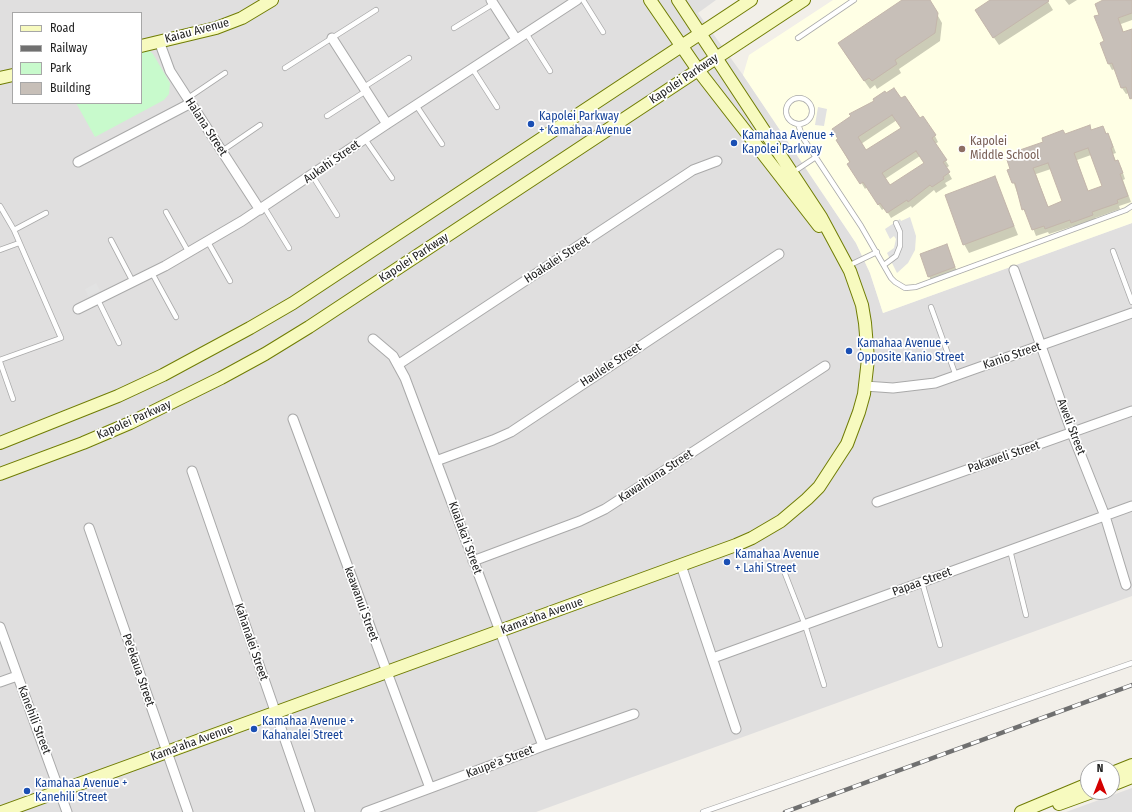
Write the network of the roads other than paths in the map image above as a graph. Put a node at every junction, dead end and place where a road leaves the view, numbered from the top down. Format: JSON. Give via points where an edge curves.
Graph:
{"nodes":[{"id":1,"x":272,"y":0,"type":"edge"},
{"id":2,"x":577,"y":0,"type":"edge"},
{"id":3,"x":583,"y":0,"type":"edge"},
{"id":4,"x":650,"y":0,"type":"edge"},
{"id":5,"x":678,"y":0,"type":"edge"},
{"id":6,"x":751,"y":0,"type":"edge"},
{"id":7,"x":804,"y":0,"type":"edge"},
{"id":8,"x":854,"y":0,"type":"edge"},
{"id":9,"x":492,"y":2,"type":"edge"},
{"id":10,"x":376,"y":10,"type":"dead end"},
{"id":11,"x":454,"y":28,"type":"dead end"},
{"id":12,"x":604,"y":32,"type":"dead end"},
{"id":13,"x":526,"y":33,"type":"junction"},
{"id":14,"x":700,"y":33,"type":"junction"},
{"id":15,"x":332,"y":38,"type":"junction"},
{"id":16,"x":798,"y":38,"type":"dead end"},
{"id":17,"x":516,"y":39,"type":"junction"},
{"id":18,"x":159,"y":41,"type":"junction"},
{"id":19,"x":142,"y":46,"type":"edge"},
{"id":20,"x":680,"y":47,"type":"junction"},
{"id":21,"x":410,"y":58,"type":"dead end"},
{"id":22,"x":716,"y":58,"type":"junction"},
{"id":23,"x":285,"y":68,"type":"dead end"},
{"id":24,"x":472,"y":68,"type":"junction"},
{"id":25,"x":698,"y":70,"type":"junction"},
{"id":26,"x":550,"y":71,"type":"dead end"},
{"id":27,"x":225,"y":73,"type":"dead end"},
{"id":28,"x":12,"y":75,"type":"edge"},
{"id":29,"x":0,"y":78,"type":"edge"},
{"id":30,"x":365,"y":89,"type":"junction"},
{"id":31,"x":189,"y":101,"type":"junction"},
{"id":32,"x":416,"y":105,"type":"junction"},
{"id":33,"x":497,"y":107,"type":"dead end"},
{"id":34,"x":327,"y":116,"type":"dead end"},
{"id":35,"x":387,"y":124,"type":"junction"},
{"id":36,"x":798,"y":124,"type":"junction"},
{"id":37,"x":260,"y":125,"type":"dead end"},
{"id":38,"x":365,"y":139,"type":"junction"},
{"id":39,"x":442,"y":144,"type":"dead end"},
{"id":40,"x":222,"y":151,"type":"junction"},
{"id":41,"x":816,"y":157,"type":"junction"},
{"id":42,"x":717,"y":161,"type":"dead end"},
{"id":43,"x":78,"y":162,"type":"dead end"},
{"id":44,"x":312,"y":175,"type":"junction"},
{"id":45,"x":788,"y":176,"type":"junction"},
{"id":46,"x":392,"y":178,"type":"dead end"},
{"id":47,"x":0,"y":206,"type":"edge"},
{"id":48,"x":1132,"y":206,"type":"edge"},
{"id":49,"x":262,"y":209,"type":"junction"},
{"id":50,"x":166,"y":212,"type":"dead end"},
{"id":51,"x":46,"y":213,"type":"dead end"},
{"id":52,"x":337,"y":215,"type":"dead end"},
{"id":53,"x":896,"y":223,"type":"dead end"},
{"id":54,"x":14,"y":230,"type":"junction"},
{"id":55,"x":111,"y":240,"type":"dead end"},
{"id":56,"x":208,"y":242,"type":"junction"},
{"id":57,"x":19,"y":244,"type":"junction"},
{"id":58,"x":289,"y":248,"type":"dead end"},
{"id":59,"x":0,"y":250,"type":"edge"},
{"id":60,"x":1113,"y":251,"type":"dead end"},
{"id":61,"x":877,"y":252,"type":"junction"},
{"id":62,"x":189,"y":253,"type":"junction"},
{"id":63,"x":779,"y":254,"type":"dead end"},
{"id":64,"x":884,"y":265,"type":"junction"},
{"id":65,"x":847,"y":266,"type":"junction"},
{"id":66,"x":1014,"y":270,"type":"dead end"},
{"id":67,"x":152,"y":273,"type":"junction"},
{"id":68,"x":230,"y":281,"type":"dead end"},
{"id":69,"x":133,"y":282,"type":"junction"},
{"id":70,"x":98,"y":300,"type":"junction"},
{"id":71,"x":1132,"y":302,"type":"edge"},
{"id":72,"x":931,"y":307,"type":"dead end"},
{"id":73,"x":78,"y":309,"type":"dead end"},
{"id":74,"x":1132,"y":313,"type":"edge"},
{"id":75,"x":176,"y":317,"type":"dead end"},
{"id":76,"x":373,"y":339,"type":"dead end"},
{"id":77,"x":118,"y":343,"type":"dead end"},
{"id":78,"x":1041,"y":346,"type":"junction"},
{"id":79,"x":0,"y":361,"type":"edge"},
{"id":80,"x":399,"y":364,"type":"junction"},
{"id":81,"x":825,"y":366,"type":"dead end"},
{"id":82,"x":956,"y":376,"type":"junction"},
{"id":83,"x":865,"y":386,"type":"junction"},
{"id":84,"x":13,"y":399,"type":"dead end"},
{"id":85,"x":1132,"y":411,"type":"edge"},
{"id":86,"x":293,"y":419,"type":"dead end"},
{"id":87,"x":1072,"y":433,"type":"junction"},
{"id":88,"x":0,"y":443,"type":"edge"},
{"id":89,"x":436,"y":461,"type":"junction"},
{"id":90,"x":192,"y":471,"type":"dead end"},
{"id":91,"x":0,"y":474,"type":"edge"},
{"id":92,"x":877,"y":502,"type":"dead end"},
{"id":93,"x":1132,"y":506,"type":"edge"},
{"id":94,"x":1105,"y":516,"type":"junction"},
{"id":95,"x":89,"y":528,"type":"dead end"},
{"id":96,"x":1010,"y":550,"type":"junction"},
{"id":97,"x":473,"y":561,"type":"junction"},
{"id":98,"x":681,"y":565,"type":"junction"},
{"id":99,"x":782,"y":566,"type":"dead end"},
{"id":100,"x":922,"y":582,"type":"junction"},
{"id":101,"x":1126,"y":585,"type":"dead end"},
{"id":102,"x":1026,"y":615,"type":"dead end"},
{"id":103,"x":805,"y":624,"type":"junction"},
{"id":104,"x":0,"y":627,"type":"edge"},
{"id":105,"x":499,"y":631,"type":"junction"},
{"id":106,"x":940,"y":645,"type":"dead end"},
{"id":107,"x":713,"y":658,"type":"junction"},
{"id":108,"x":1132,"y":663,"type":"edge"},
{"id":109,"x":386,"y":672,"type":"junction"},
{"id":110,"x":17,"y":676,"type":"junction"},
{"id":111,"x":0,"y":682,"type":"edge"},
{"id":112,"x":824,"y":685,"type":"dead end"},
{"id":113,"x":275,"y":713,"type":"junction"},
{"id":114,"x":634,"y":714,"type":"dead end"},
{"id":115,"x":736,"y":728,"type":"dead end"},
{"id":116,"x":543,"y":746,"type":"junction"},
{"id":117,"x":167,"y":752,"type":"junction"},
{"id":118,"x":1132,"y":765,"type":"edge"},
{"id":119,"x":1120,"y":770,"type":"edge"},
{"id":120,"x":1132,"y":777,"type":"edge"},
{"id":121,"x":1120,"y":782,"type":"edge"},
{"id":122,"x":1080,"y":787,"type":"edge"},
{"id":123,"x":430,"y":788,"type":"junction"},
{"id":124,"x":60,"y":791,"type":"junction"},
{"id":125,"x":1080,"y":796,"type":"edge"},
{"id":126,"x":2,"y":812,"type":"edge"},
{"id":127,"x":67,"y":812,"type":"edge"},
{"id":128,"x":188,"y":812,"type":"edge"},
{"id":129,"x":310,"y":812,"type":"edge"},
{"id":130,"x":366,"y":812,"type":"edge"},
{"id":131,"x":703,"y":812,"type":"edge"},
{"id":132,"x":1021,"y":812,"type":"edge"},
{"id":133,"x":1037,"y":812,"type":"edge"}],
"edges":[{"from":1,"to":18,"type":"main road","name":"Kaiau Avenue","via":[[230,23],[203,32]]},
{"from":2,"to":13,"type":"street","name":"Aukahi Street"},
{"from":3,"to":12,"type":"lane"},
{"from":4,"to":20,"type":"main road","name":"Kama'aha Avenue"},
{"from":5,"to":14,"type":"main road","name":"Kama'aha Avenue"},
{"from":6,"to":14,"type":"main road"},
{"from":7,"to":22,"type":"main road","name":"Kapolei Parkway"},
{"from":8,"to":16,"type":"lane"},
{"from":9,"to":11,"type":"lane"},
{"from":9,"to":17,"type":"street"},
{"from":10,"to":15,"type":"lane"},
{"from":13,"to":17,"type":"street","name":"Aukahi Street"},
{"from":13,"to":26,"type":"lane"},
{"from":14,"to":20,"type":"main road"},
{"from":14,"to":22,"type":"main road","name":"Kama'aha Avenue"},
{"from":15,"to":23,"type":"lane"},
{"from":15,"to":30,"type":"street"},
{"from":17,"to":24,"type":"street","name":"Aukahi Street"},
{"from":18,"to":19,"type":"main road","name":"Kaiau Avenue"},
{"from":18,"to":31,"type":"street","name":"Halana Street","via":[[170,71]]},
{"from":20,"to":25,"type":"main road","name":"Kama'aha Avenue"},
{"from":20,"to":88,"type":"main road","via":[[293,303],[194,359],[118,396]]},
{"from":21,"to":30,"type":"lane"},
{"from":22,"to":25,"type":"main road","name":"Kapolei Parkway"},
{"from":22,"to":45,"type":"main road","name":"Kama'aha Avenue"},
{"from":24,"to":32,"type":"street","name":"Aukahi Street"},
{"from":24,"to":33,"type":"lane"},
{"from":25,"to":45,"type":"main road","name":"Kama'aha Avenue"},
{"from":25,"to":91,"type":"main road","name":"Kapolei Parkway","via":[[265,354],[130,423]]},
{"from":27,"to":31,"type":"lane"},
{"from":28,"to":29,"type":"main road"},
{"from":30,"to":34,"type":"lane"},
{"from":30,"to":35,"type":"street"},
{"from":31,"to":40,"type":"street","name":"Halana Street"},
{"from":31,"to":43,"type":"street"},
{"from":32,"to":35,"type":"street","name":"Aukahi Street"},
{"from":32,"to":39,"type":"lane"},
{"from":35,"to":38,"type":"street","name":"Aukahi Street"},
{"from":36,"to":36,"type":"lane","via":[[810,118],[812,109],[808,101],[800,98],[791,100],[786,108],[790,120]]},
{"from":36,"to":41,"type":"lane","via":[[801,135]]},
{"from":37,"to":40,"type":"lane"},
{"from":38,"to":44,"type":"street","name":"Aukahi Street"},
{"from":38,"to":46,"type":"lane"},
{"from":40,"to":49,"type":"street","name":"Halana Street"},
{"from":41,"to":45,"type":"lane"},
{"from":41,"to":61,"type":"lane"},
{"from":42,"to":80,"type":"street","name":"Hoakalei Street","via":[[693,170]]},
{"from":44,"to":49,"type":"street","name":"Aukahi Street"},
{"from":44,"to":52,"type":"lane"},
{"from":45,"to":65,"type":"main road","name":"Kama'aha Avenue","via":[[821,217]]},
{"from":47,"to":54,"type":"lane"},
{"from":48,"to":64,"type":"lane","via":[[916,287],[899,286]]},
{"from":49,"to":56,"type":"street","name":"Aukahi Street"},
{"from":49,"to":58,"type":"lane"},
{"from":50,"to":62,"type":"lane"},
{"from":51,"to":54,"type":"lane"},
{"from":53,"to":64,"type":"lane","via":[[900,232],[900,246],[896,256]]},
{"from":54,"to":57,"type":"lane"},
{"from":55,"to":69,"type":"lane"},
{"from":56,"to":62,"type":"street","name":"Aukahi Street"},
{"from":56,"to":68,"type":"lane"},
{"from":57,"to":59,"type":"lane"},
{"from":57,"to":79,"type":"lane","via":[[61,338]]},
{"from":60,"to":71,"type":"lane"},
{"from":61,"to":64,"type":"lane"},
{"from":61,"to":65,"type":"lane"},
{"from":62,"to":67,"type":"street","name":"Aukahi Street"},
{"from":63,"to":89,"type":"street","name":"Haulele Street","via":[[511,432]]},
{"from":65,"to":83,"type":"main road","name":"Kama'aha Avenue","via":[[865,323],[868,359]]},
{"from":66,"to":78,"type":"street","name":"Aweli Street"},
{"from":67,"to":69,"type":"street","name":"Aukahi Street"},
{"from":67,"to":75,"type":"lane"},
{"from":69,"to":70,"type":"street","name":"Aukahi Street"},
{"from":70,"to":73,"type":"street","name":"Aukahi Street"},
{"from":70,"to":77,"type":"lane"},
{"from":72,"to":82,"type":"lane"},
{"from":74,"to":78,"type":"street","name":"Kanio Street"},
{"from":76,"to":80,"type":"street","name":"Kualaka'i Street"},
{"from":78,"to":82,"type":"street","name":"Kanio Street"},
{"from":78,"to":87,"type":"street","name":"Aweli Street"},
{"from":79,"to":84,"type":"lane"},
{"from":80,"to":89,"type":"street","name":"Kualaka'i Street"},
{"from":81,"to":97,"type":"street","name":"Kawaihuna Street","via":[[605,509],[580,521]]},
{"from":82,"to":83,"type":"street","name":"Kanio Street","via":[[912,387]]},
{"from":83,"to":98,"type":"main road","name":"Kama'aha Avenue","via":[[847,444],[829,473],[807,499],[781,521],[752,538]]},
{"from":85,"to":87,"type":"street","name":"Pakaweli Street"},
{"from":86,"to":109,"type":"street","name":"keawanui Street"},
{"from":87,"to":92,"type":"street","name":"Pakaweli Street"},
{"from":87,"to":94,"type":"street","name":"Aweli Street"},
{"from":89,"to":97,"type":"street","name":"Kualaka'i Street"},
{"from":90,"to":113,"type":"street","name":"Kahanalei Street"},
{"from":93,"to":94,"type":"street","name":"Papaa Street"},
{"from":94,"to":96,"type":"street","name":"Papaa Street"},
{"from":94,"to":101,"type":"street","name":"Aweli Street"},
{"from":95,"to":117,"type":"street","name":"Pe'ekaua Street"},
{"from":96,"to":100,"type":"street","name":"Papaa Street"},
{"from":96,"to":102,"type":"lane"},
{"from":97,"to":105,"type":"street","name":"Kualaka'i Street"},
{"from":98,"to":105,"type":"main road","name":"Kama'aha Avenue"},
{"from":98,"to":107,"type":"street"},
{"from":99,"to":103,"type":"lane"},
{"from":100,"to":103,"type":"street","name":"Papaa Street"},
{"from":100,"to":106,"type":"lane"},
{"from":103,"to":107,"type":"street","name":"Papaa Street"},
{"from":103,"to":112,"type":"lane"},
{"from":104,"to":110,"type":"street","name":"Kanehili Street"},
{"from":105,"to":109,"type":"main road","name":"Kama'aha Avenue"},
{"from":105,"to":116,"type":"street","name":"Kualaka'i Street"},
{"from":107,"to":115,"type":"street"},
{"from":108,"to":131,"type":"lane"},
{"from":109,"to":113,"type":"main road","name":"Kama'aha Avenue"},
{"from":109,"to":123,"type":"street","name":"keawanui Street"},
{"from":110,"to":111,"type":"street"},
{"from":110,"to":124,"type":"street","name":"Kanehili Street"},
{"from":113,"to":117,"type":"main road","name":"Kama'aha Avenue"},
{"from":113,"to":129,"type":"street","name":"Kahanalei Street"},
{"from":114,"to":116,"type":"street","name":"Kaupe'a Street"},
{"from":116,"to":123,"type":"street","name":"Kaupe'a Street"},
{"from":117,"to":124,"type":"main road","name":"Kama'aha Avenue"},
{"from":117,"to":128,"type":"street","name":"Pe'ekaua Street"},
{"from":118,"to":119,"type":"main road"},
{"from":120,"to":121,"type":"main road"},
{"from":122,"to":132,"type":"main road"},
{"from":123,"to":130,"type":"street","name":"Kaupe'a Street"},
{"from":124,"to":126,"type":"main road","name":"Kama'aha Avenue"},
{"from":124,"to":127,"type":"street","name":"Kanehili Street"},
{"from":125,"to":133,"type":"main road"}]}
